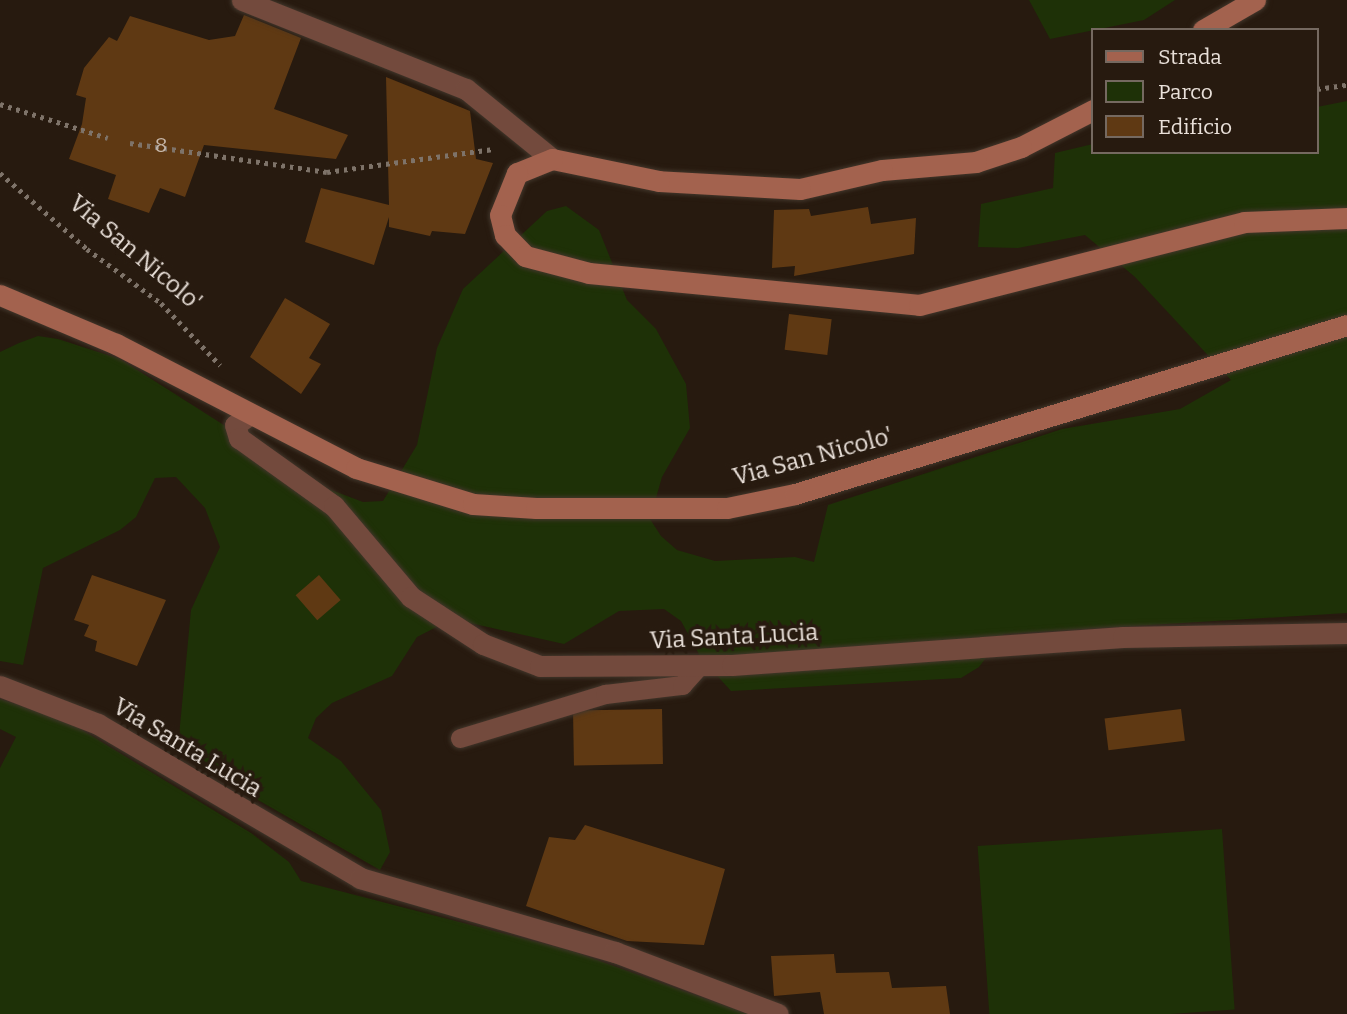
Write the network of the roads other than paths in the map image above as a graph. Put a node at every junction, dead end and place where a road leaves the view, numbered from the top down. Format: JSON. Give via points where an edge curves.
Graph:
{"nodes":[{"id":1,"x":242,"y":0,"type":"edge"},
{"id":2,"x":1255,"y":0,"type":"edge"},
{"id":3,"x":1206,"y":28,"type":"edge"},
{"id":4,"x":1092,"y":112,"type":"edge"},
{"id":5,"x":542,"y":161,"type":"junction"},
{"id":6,"x":1347,"y":218,"type":"edge"},
{"id":7,"x":0,"y":295,"type":"edge"},
{"id":8,"x":1347,"y":324,"type":"edge"},
{"id":9,"x":250,"y":415,"type":"junction"},
{"id":10,"x":1347,"y":633,"type":"edge"},
{"id":11,"x":699,"y":666,"type":"junction"},
{"id":12,"x":0,"y":686,"type":"edge"},
{"id":13,"x":460,"y":738,"type":"dead end"},
{"id":14,"x":778,"y":1014,"type":"edge"}],
"edges":[{"from":1,"to":5,"type":"street","via":[[466,89]]},
{"from":2,"to":3,"type":"street"},
{"from":4,"to":5,"type":"street","via":[[976,162],[882,170],[800,189],[659,181]]},
{"from":5,"to":6,"type":"street","via":[[517,173],[500,215],[505,235],[525,256],[589,273],[888,304],[919,305],[1244,222]]},
{"from":7,"to":9,"type":"street","name":"Via San Nicolo'","via":[[116,344]]},
{"from":8,"to":9,"type":"street","name":"Via San Nicolo'","via":[[796,494],[727,508],[473,504],[356,468]]},
{"from":9,"to":11,"type":"street","name":"Via Santa Lucia","via":[[235,425],[239,438],[334,506],[411,597],[483,644],[540,666]]},
{"from":10,"to":11,"type":"street","name":"Via Santa Lucia","via":[[1123,637]]},
{"from":11,"to":13,"type":"lane","via":[[682,685],[605,694]]},
{"from":12,"to":14,"type":"street","name":"Via Santa Lucia","via":[[98,724],[360,878],[615,952]]}]}
